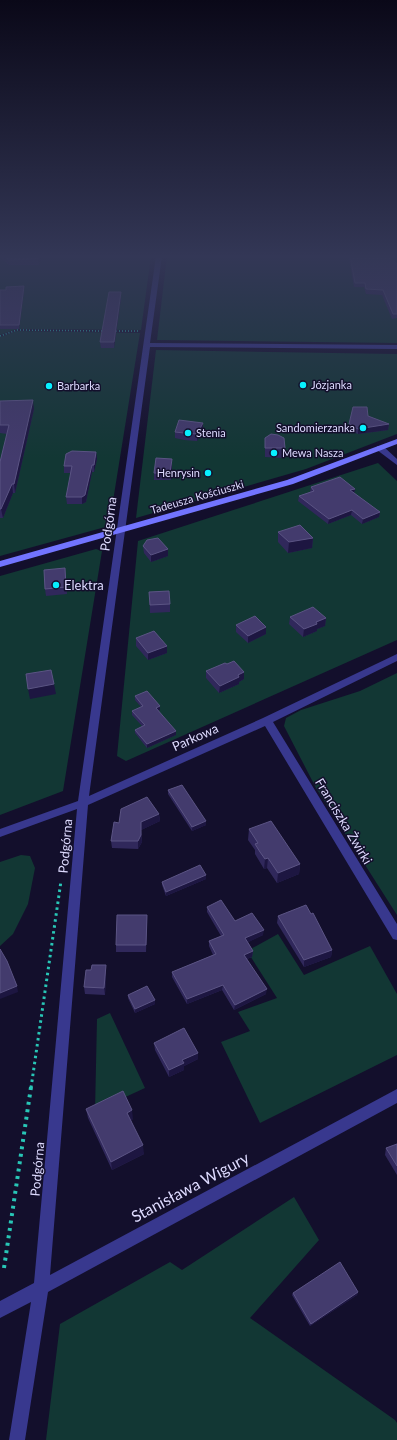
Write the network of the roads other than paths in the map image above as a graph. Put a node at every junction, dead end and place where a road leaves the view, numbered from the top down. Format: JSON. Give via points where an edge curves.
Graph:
{"nodes":[{"id":1,"x":151,"y":323,"type":"edge"},
{"id":2,"x":148,"y":345,"type":"junction"},
{"id":3,"x":397,"y":347,"type":"edge"},
{"id":4,"x":397,"y":441,"type":"edge"},
{"id":5,"x":380,"y":448,"type":"junction"},
{"id":6,"x":397,"y":463,"type":"edge"},
{"id":7,"x":121,"y":531,"type":"junction"},
{"id":8,"x":0,"y":564,"type":"edge"},
{"id":9,"x":397,"y":657,"type":"edge"},
{"id":10,"x":268,"y":720,"type":"junction"},
{"id":11,"x":83,"y":803,"type":"junction"},
{"id":12,"x":0,"y":833,"type":"edge"},
{"id":13,"x":397,"y":935,"type":"edge"},
{"id":14,"x":397,"y":1096,"type":"edge"},
{"id":15,"x":41,"y":1288,"type":"junction"},
{"id":16,"x":0,"y":1310,"type":"edge"},
{"id":17,"x":16,"y":1440,"type":"edge"}],
"edges":[{"from":1,"to":2,"type":"street","name":"Podgórna"},
{"from":2,"to":3,"type":"street"},
{"from":2,"to":7,"type":"street","name":"Podgórna"},
{"from":4,"to":5,"type":"street","name":"Tadeusza Kościuszki"},
{"from":5,"to":6,"type":"street"},
{"from":5,"to":7,"type":"street","name":"Tadeusza Kościuszki","via":[[290,482]]},
{"from":7,"to":8,"type":"street","name":"Tadeusza Kościuszki"},
{"from":7,"to":11,"type":"street","name":"Podgórna"},
{"from":9,"to":10,"type":"street","name":"Parkowa"},
{"from":10,"to":11,"type":"street","name":"Parkowa"},
{"from":10,"to":13,"type":"street","name":"Franciszka Żwirki"},
{"from":11,"to":12,"type":"street","name":"Parkowa"},
{"from":11,"to":15,"type":"street","name":"Podgórna"},
{"from":14,"to":15,"type":"street","name":"Stanisława Wigury"},
{"from":15,"to":16,"type":"street","name":"Stanisława Wigury"},
{"from":15,"to":17,"type":"street","name":"Podgórna"}]}
